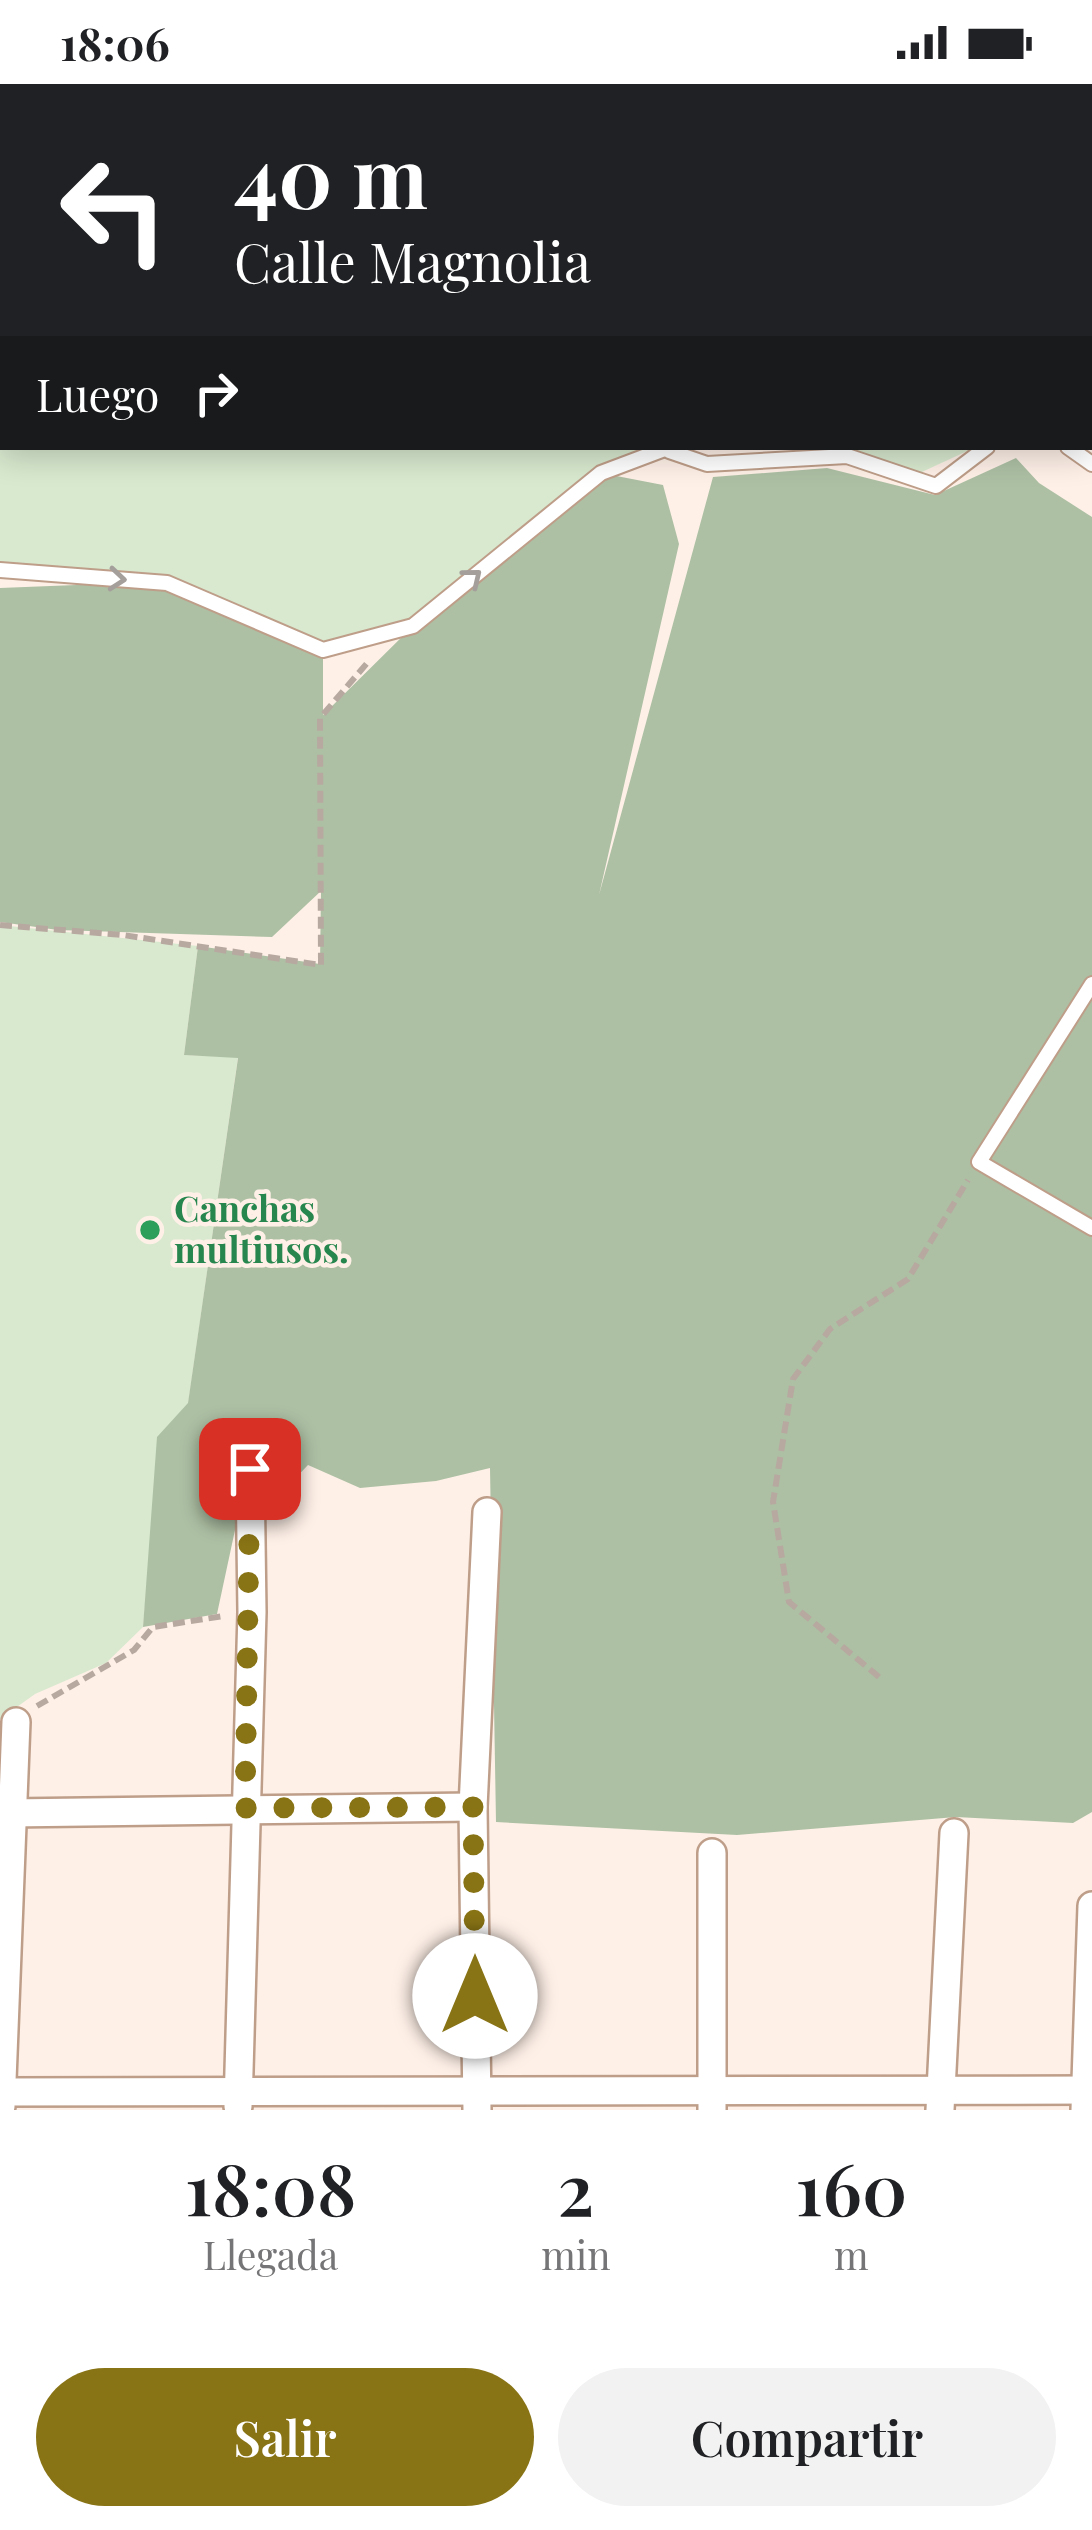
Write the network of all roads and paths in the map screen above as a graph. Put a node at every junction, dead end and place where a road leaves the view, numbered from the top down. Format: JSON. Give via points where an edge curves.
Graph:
{"nodes":[{"id":1,"x":667,"y":450,"type":"edge"},
{"id":2,"x":672,"y":450,"type":"edge"},
{"id":3,"x":983,"y":450,"type":"edge"},
{"id":4,"x":0,"y":570,"type":"edge"},
{"id":5,"x":412,"y":626,"type":"junction"},
{"id":6,"x":0,"y":926,"type":"edge"},
{"id":7,"x":1092,"y":984,"type":"edge"},
{"id":8,"x":979,"y":1162,"type":"junction"},
{"id":9,"x":1092,"y":1228,"type":"edge"},
{"id":10,"x":250,"y":1469,"type":"dead end"},
{"id":11,"x":487,"y":1512,"type":"dead end"},
{"id":12,"x":252,"y":1612,"type":"junction"},
{"id":13,"x":880,"y":1677,"type":"dead end"},
{"id":14,"x":16,"y":1722,"type":"joint"},
{"id":15,"x":473,"y":1807,"type":"junction"},
{"id":16,"x":245,"y":1808,"type":"junction"},
{"id":17,"x":9,"y":1813,"type":"junction"},
{"id":18,"x":954,"y":1832,"type":"dead end"},
{"id":19,"x":712,"y":1852,"type":"dead end"},
{"id":20,"x":1092,"y":1906,"type":"edge"},
{"id":21,"x":0,"y":2092,"type":"edge"},
{"id":22,"x":1087,"y":2097,"type":"edge"},
{"id":23,"x":940,"y":2099,"type":"edge"},
{"id":24,"x":476,"y":2100,"type":"edge"},
{"id":25,"x":712,"y":2100,"type":"edge"},
{"id":26,"x":238,"y":2101,"type":"edge"},
{"id":27,"x":1,"y":2110,"type":"edge"}],
"edges":[{"from":5,"to":1,"type":"lane","one_way":true,"via":[[601,473]]},
{"from":2,"to":3,"type":"lane","via":[[707,464],[847,456],[936,486]]},
{"from":4,"to":5,"type":"lane","one_way":true,"via":[[167,583],[323,650]]},
{"from":5,"to":6,"type":"path","via":[[360,668],[320,718],[321,965]]},
{"from":7,"to":8,"type":"lane"},
{"from":8,"to":9,"type":"lane"},
{"from":8,"to":13,"type":"path","via":[[908,1279],[830,1328],[793,1379],[773,1502],[789,1602]]},
{"from":10,"to":12,"type":"street"},
{"from":11,"to":15,"type":"street"},
{"from":12,"to":14,"type":"path","via":[[152,1627],[134,1650]]},
{"from":12,"to":16,"type":"street"},
{"from":14,"to":17,"type":"street"},
{"from":15,"to":16,"type":"street"},
{"from":15,"to":24,"type":"street"},
{"from":16,"to":17,"type":"street"},
{"from":16,"to":26,"type":"street"},
{"from":17,"to":21,"type":"street"},
{"from":18,"to":23,"type":"street"},
{"from":19,"to":25,"type":"street"},
{"from":20,"to":22,"type":"street"},
{"from":21,"to":26,"type":"street"},
{"from":21,"to":27,"type":"street"},
{"from":22,"to":23,"type":"street"},
{"from":23,"to":25,"type":"street"},
{"from":24,"to":25,"type":"street"},
{"from":24,"to":26,"type":"street"}]}
